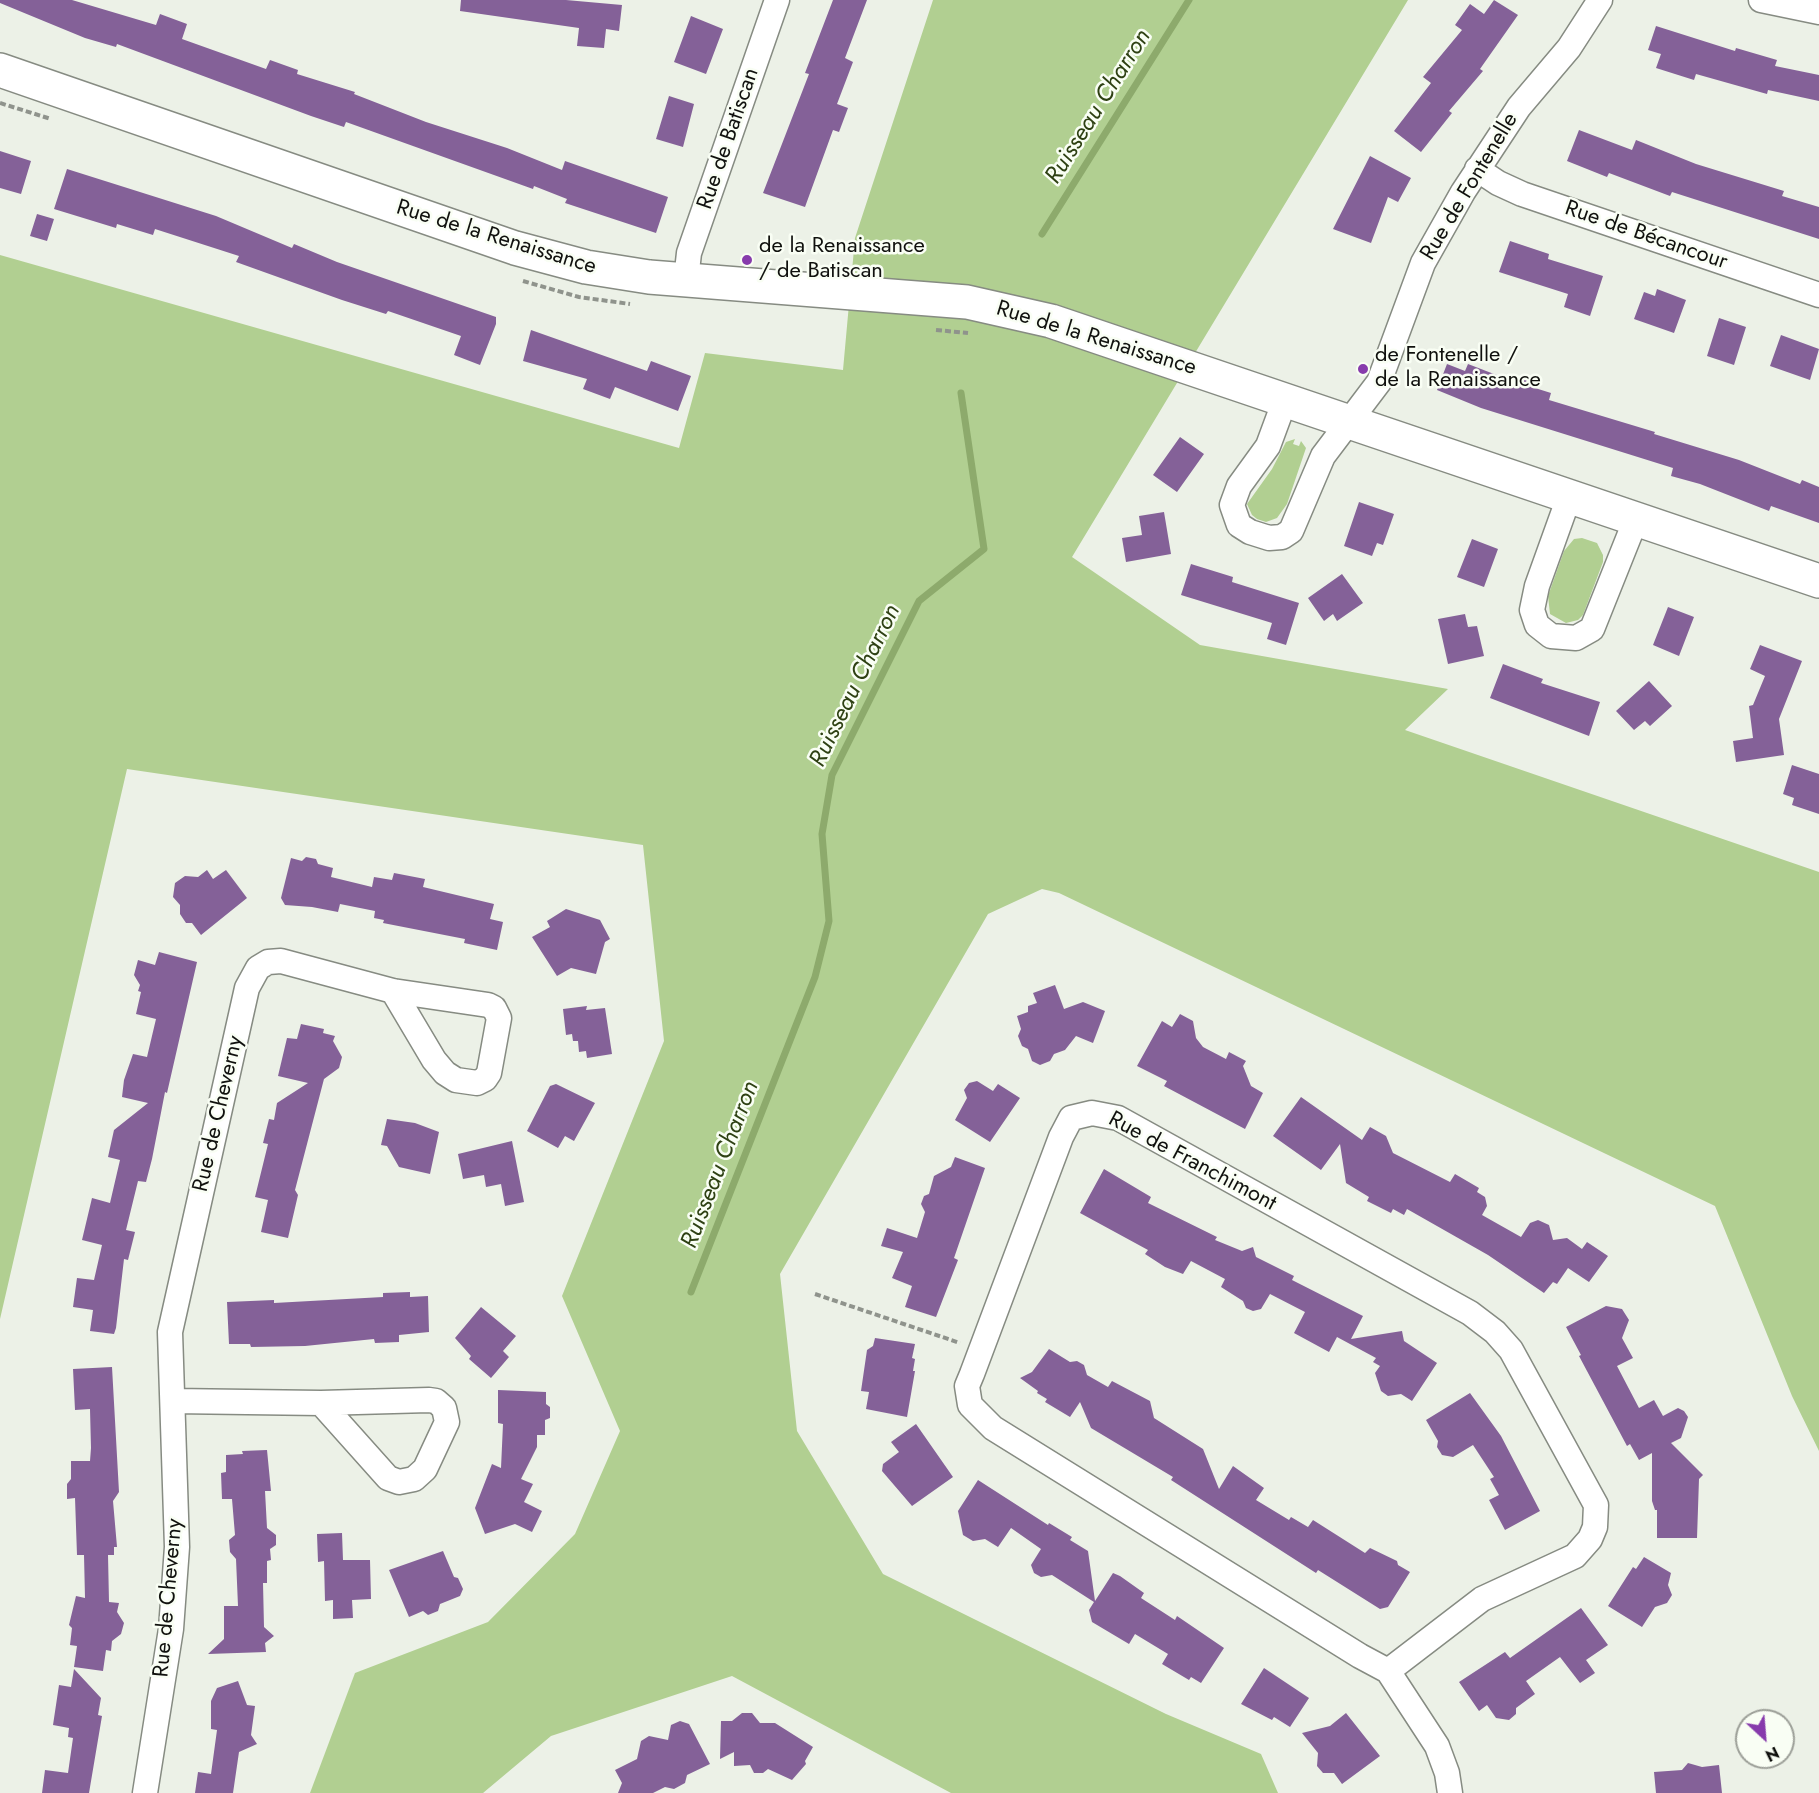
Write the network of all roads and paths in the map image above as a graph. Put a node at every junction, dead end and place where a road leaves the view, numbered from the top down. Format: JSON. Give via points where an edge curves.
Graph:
{"nodes":[{"id":1,"x":777,"y":0,"type":"edge"},
{"id":2,"x":1600,"y":0,"type":"edge"},
{"id":3,"x":1761,"y":0,"type":"edge"},
{"id":4,"x":1819,"y":12,"type":"edge"},
{"id":5,"x":0,"y":70,"type":"edge"},
{"id":6,"x":1477,"y":169,"type":"junction"},
{"id":7,"x":686,"y":280,"type":"junction"},
{"id":8,"x":1819,"y":295,"type":"edge"},
{"id":9,"x":927,"y":329,"type":"dead end"},
{"id":10,"x":978,"y":334,"type":"dead end"},
{"id":11,"x":1285,"y":400,"type":"junction"},
{"id":12,"x":1349,"y":422,"type":"junction"},
{"id":13,"x":1569,"y":496,"type":"junction"},
{"id":14,"x":1636,"y":519,"type":"junction"},
{"id":15,"x":1819,"y":581,"type":"edge"},
{"id":16,"x":393,"y":991,"type":"junction"},
{"id":17,"x":815,"y":1294,"type":"dead end"},
{"id":18,"x":981,"y":1350,"type":"junction"},
{"id":19,"x":173,"y":1401,"type":"junction"},
{"id":20,"x":321,"y":1403,"type":"junction"},
{"id":21,"x":1388,"y":1671,"type":"junction"},
{"id":22,"x":145,"y":1793,"type":"edge"},
{"id":23,"x":1450,"y":1793,"type":"edge"}],
"edges":[{"from":1,"to":7,"type":"street","name":"Rue de Batiscan","via":[[689,253]]},
{"from":2,"to":6,"type":"street","name":"Rue de Fontenelle","via":[[1569,48],[1518,107]]},
{"from":3,"to":4,"type":"street"},
{"from":5,"to":7,"type":"street","name":"Rue de la Renaissance","via":[[515,248],[605,271]]},
{"from":6,"to":8,"type":"street","name":"Rue de Bécancour","via":[[1522,194]]},
{"from":6,"to":12,"type":"street","name":"Rue de Fontenelle","via":[[1431,245],[1379,382]]},
{"from":7,"to":11,"type":"street","name":"Rue de la Renaissance","via":[[908,296],[1010,310],[1112,339]]},
{"from":9,"to":10,"type":"path","name":"Rue de la Renaissance"},
{"from":11,"to":12,"type":"street","name":"Rue de la Renaissance"},
{"from":11,"to":12,"type":"street","via":[[1268,446],[1239,486],[1232,505],[1239,525],[1259,536],[1276,538],[1291,531],[1323,456]]},
{"from":12,"to":13,"type":"street","name":"Rue de la Renaissance"},
{"from":13,"to":14,"type":"street","name":"Rue de la Renaissance"},
{"from":13,"to":14,"type":"street","via":[[1532,610],[1537,625],[1551,636],[1576,638],[1592,629]]},
{"from":14,"to":15,"type":"street","name":"Rue de la Renaissance"},
{"from":16,"to":16,"type":"street","name":"Rue de Cheverny","via":[[445,1073],[469,1082],[485,1079],[498,1026],[494,1008]]},
{"from":16,"to":19,"type":"street","name":"Rue de Cheverny","via":[[288,962],[268,962],[253,973],[172,1318]]},
{"from":17,"to":18,"type":"path"},
{"from":18,"to":21,"type":"street","name":"Rue de Franchimont","via":[[967,1395],[982,1420]]},
{"from":18,"to":21,"type":"street","name":"Rue de Franchimont","via":[[1065,1126],[1071,1118],[1092,1113],[1118,1118],[1483,1321],[1511,1350],[1596,1505],[1595,1527],[1575,1556],[1482,1599]]},
{"from":19,"to":20,"type":"street"},
{"from":19,"to":22,"type":"street","name":"Rue de Cheverny","via":[[177,1546],[171,1629]]},
{"from":20,"to":20,"type":"street","via":[[388,1478],[399,1482],[414,1479],[425,1469],[447,1422],[447,1413],[436,1401]]},
{"from":21,"to":23,"type":"street","name":"Rue de Franchimont","via":[[1437,1746]]}]}
